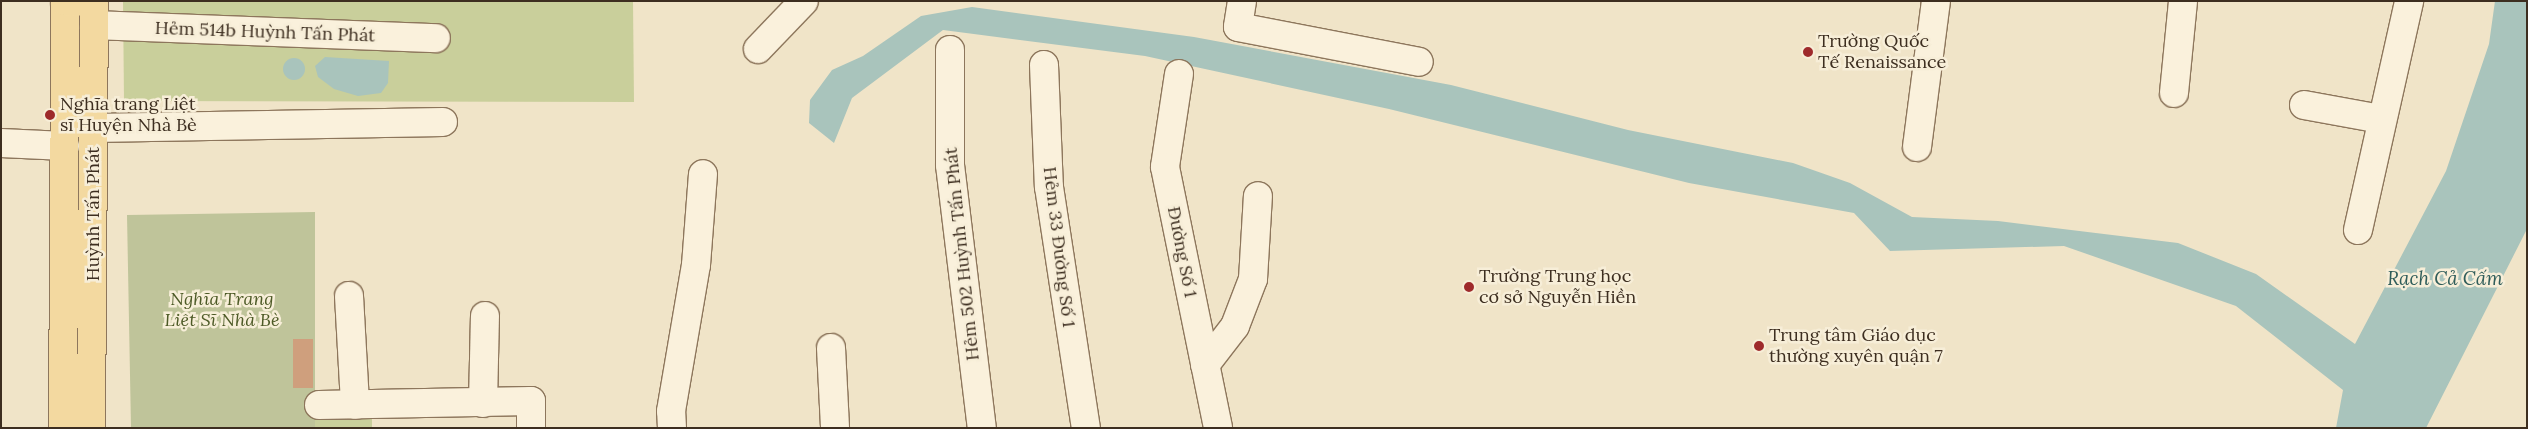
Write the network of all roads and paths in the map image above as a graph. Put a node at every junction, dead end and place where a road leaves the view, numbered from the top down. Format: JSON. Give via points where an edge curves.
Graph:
{"nodes":[{"id":1,"x":65,"y":1,"type":"edge"},
{"id":2,"x":804,"y":1,"type":"edge"},
{"id":3,"x":1242,"y":1,"type":"edge"},
{"id":4,"x":1936,"y":1,"type":"edge"},
{"id":5,"x":2183,"y":1,"type":"edge"},
{"id":6,"x":2409,"y":1,"type":"edge"},
{"id":7,"x":94,"y":9,"type":"edge"},
{"id":8,"x":436,"y":38,"type":"dead end"},
{"id":9,"x":758,"y":49,"type":"dead end"},
{"id":10,"x":950,"y":50,"type":"dead end"},
{"id":11,"x":1419,"y":62,"type":"dead end"},
{"id":12,"x":1044,"y":65,"type":"dead end"},
{"id":13,"x":1179,"y":74,"type":"dead end"},
{"id":14,"x":2174,"y":93,"type":"dead end"},
{"id":15,"x":65,"y":97,"type":"junction"},
{"id":16,"x":93,"y":98,"type":"junction"},
{"id":17,"x":2304,"y":105,"type":"dead end"},
{"id":18,"x":2382,"y":119,"type":"junction"},
{"id":19,"x":443,"y":122,"type":"dead end"},
{"id":20,"x":93,"y":128,"type":"junction"},
{"id":21,"x":1,"y":143,"type":"edge"},
{"id":22,"x":65,"y":146,"type":"junction"},
{"id":23,"x":1917,"y":147,"type":"dead end"},
{"id":24,"x":704,"y":174,"type":"dead end"},
{"id":25,"x":1258,"y":196,"type":"dead end"},
{"id":26,"x":2358,"y":230,"type":"dead end"},
{"id":27,"x":349,"y":296,"type":"dead end"},
{"id":28,"x":485,"y":316,"type":"dead end"},
{"id":29,"x":831,"y":348,"type":"dead end"},
{"id":30,"x":1206,"y":365,"type":"junction"},
{"id":31,"x":483,"y":403,"type":"junction"},
{"id":32,"x":319,"y":404,"type":"dead end"},
{"id":33,"x":354,"y":405,"type":"junction"},
{"id":34,"x":427,"y":416,"type":"edge"},
{"id":35,"x":63,"y":428,"type":"edge"},
{"id":36,"x":91,"y":428,"type":"edge"},
{"id":37,"x":531,"y":428,"type":"edge"},
{"id":38,"x":672,"y":428,"type":"edge"},
{"id":39,"x":835,"y":428,"type":"edge"},
{"id":40,"x":982,"y":428,"type":"edge"},
{"id":41,"x":1086,"y":428,"type":"edge"},
{"id":42,"x":1218,"y":428,"type":"edge"}],
"edges":[{"from":1,"to":7,"type":"main road"},
{"from":1,"to":15,"type":"main road","name":"Huỳnh Tấn Phát"},
{"from":2,"to":9,"type":"street"},
{"from":3,"to":11,"type":"street","via":[[1238,27]]},
{"from":4,"to":23,"type":"street"},
{"from":5,"to":14,"type":"street"},
{"from":6,"to":18,"type":"street"},
{"from":7,"to":8,"type":"street","name":"Hẻm 514b Huỳnh Tấn Phát"},
{"from":7,"to":16,"type":"main road","name":"Huỳnh Tấn Phát"},
{"from":10,"to":40,"type":"street","name":"Hẻm 502 Huỳnh Tấn Phát","via":[[950,165]]},
{"from":12,"to":41,"type":"street","name":"Hẻm 33 Đường Số 1","via":[[1049,187]]},
{"from":13,"to":30,"type":"street","name":"Đường Số 1","via":[[1165,167]]},
{"from":15,"to":16,"type":"main road"},
{"from":15,"to":22,"type":"main road","name":"Huỳnh Tấn Phát"},
{"from":16,"to":20,"type":"main road","name":"Huỳnh Tấn Phát"},
{"from":17,"to":18,"type":"street"},
{"from":18,"to":26,"type":"street"},
{"from":19,"to":20,"type":"street"},
{"from":20,"to":36,"type":"main road","name":"Huỳnh Tấn Phát"},
{"from":21,"to":22,"type":"street"},
{"from":22,"to":35,"type":"main road","name":"Huỳnh Tấn Phát"},
{"from":24,"to":38,"type":"street","via":[[696,265],[671,411]]},
{"from":25,"to":30,"type":"street","via":[[1253,279],[1235,326]]},
{"from":27,"to":33,"type":"street"},
{"from":28,"to":31,"type":"street"},
{"from":29,"to":39,"type":"street"},
{"from":30,"to":42,"type":"street","name":"Đường Số 1"},
{"from":31,"to":34,"type":"street"},
{"from":31,"to":37,"type":"street","via":[[532,401]]},
{"from":32,"to":33,"type":"street"},
{"from":33,"to":34,"type":"street"}]}
